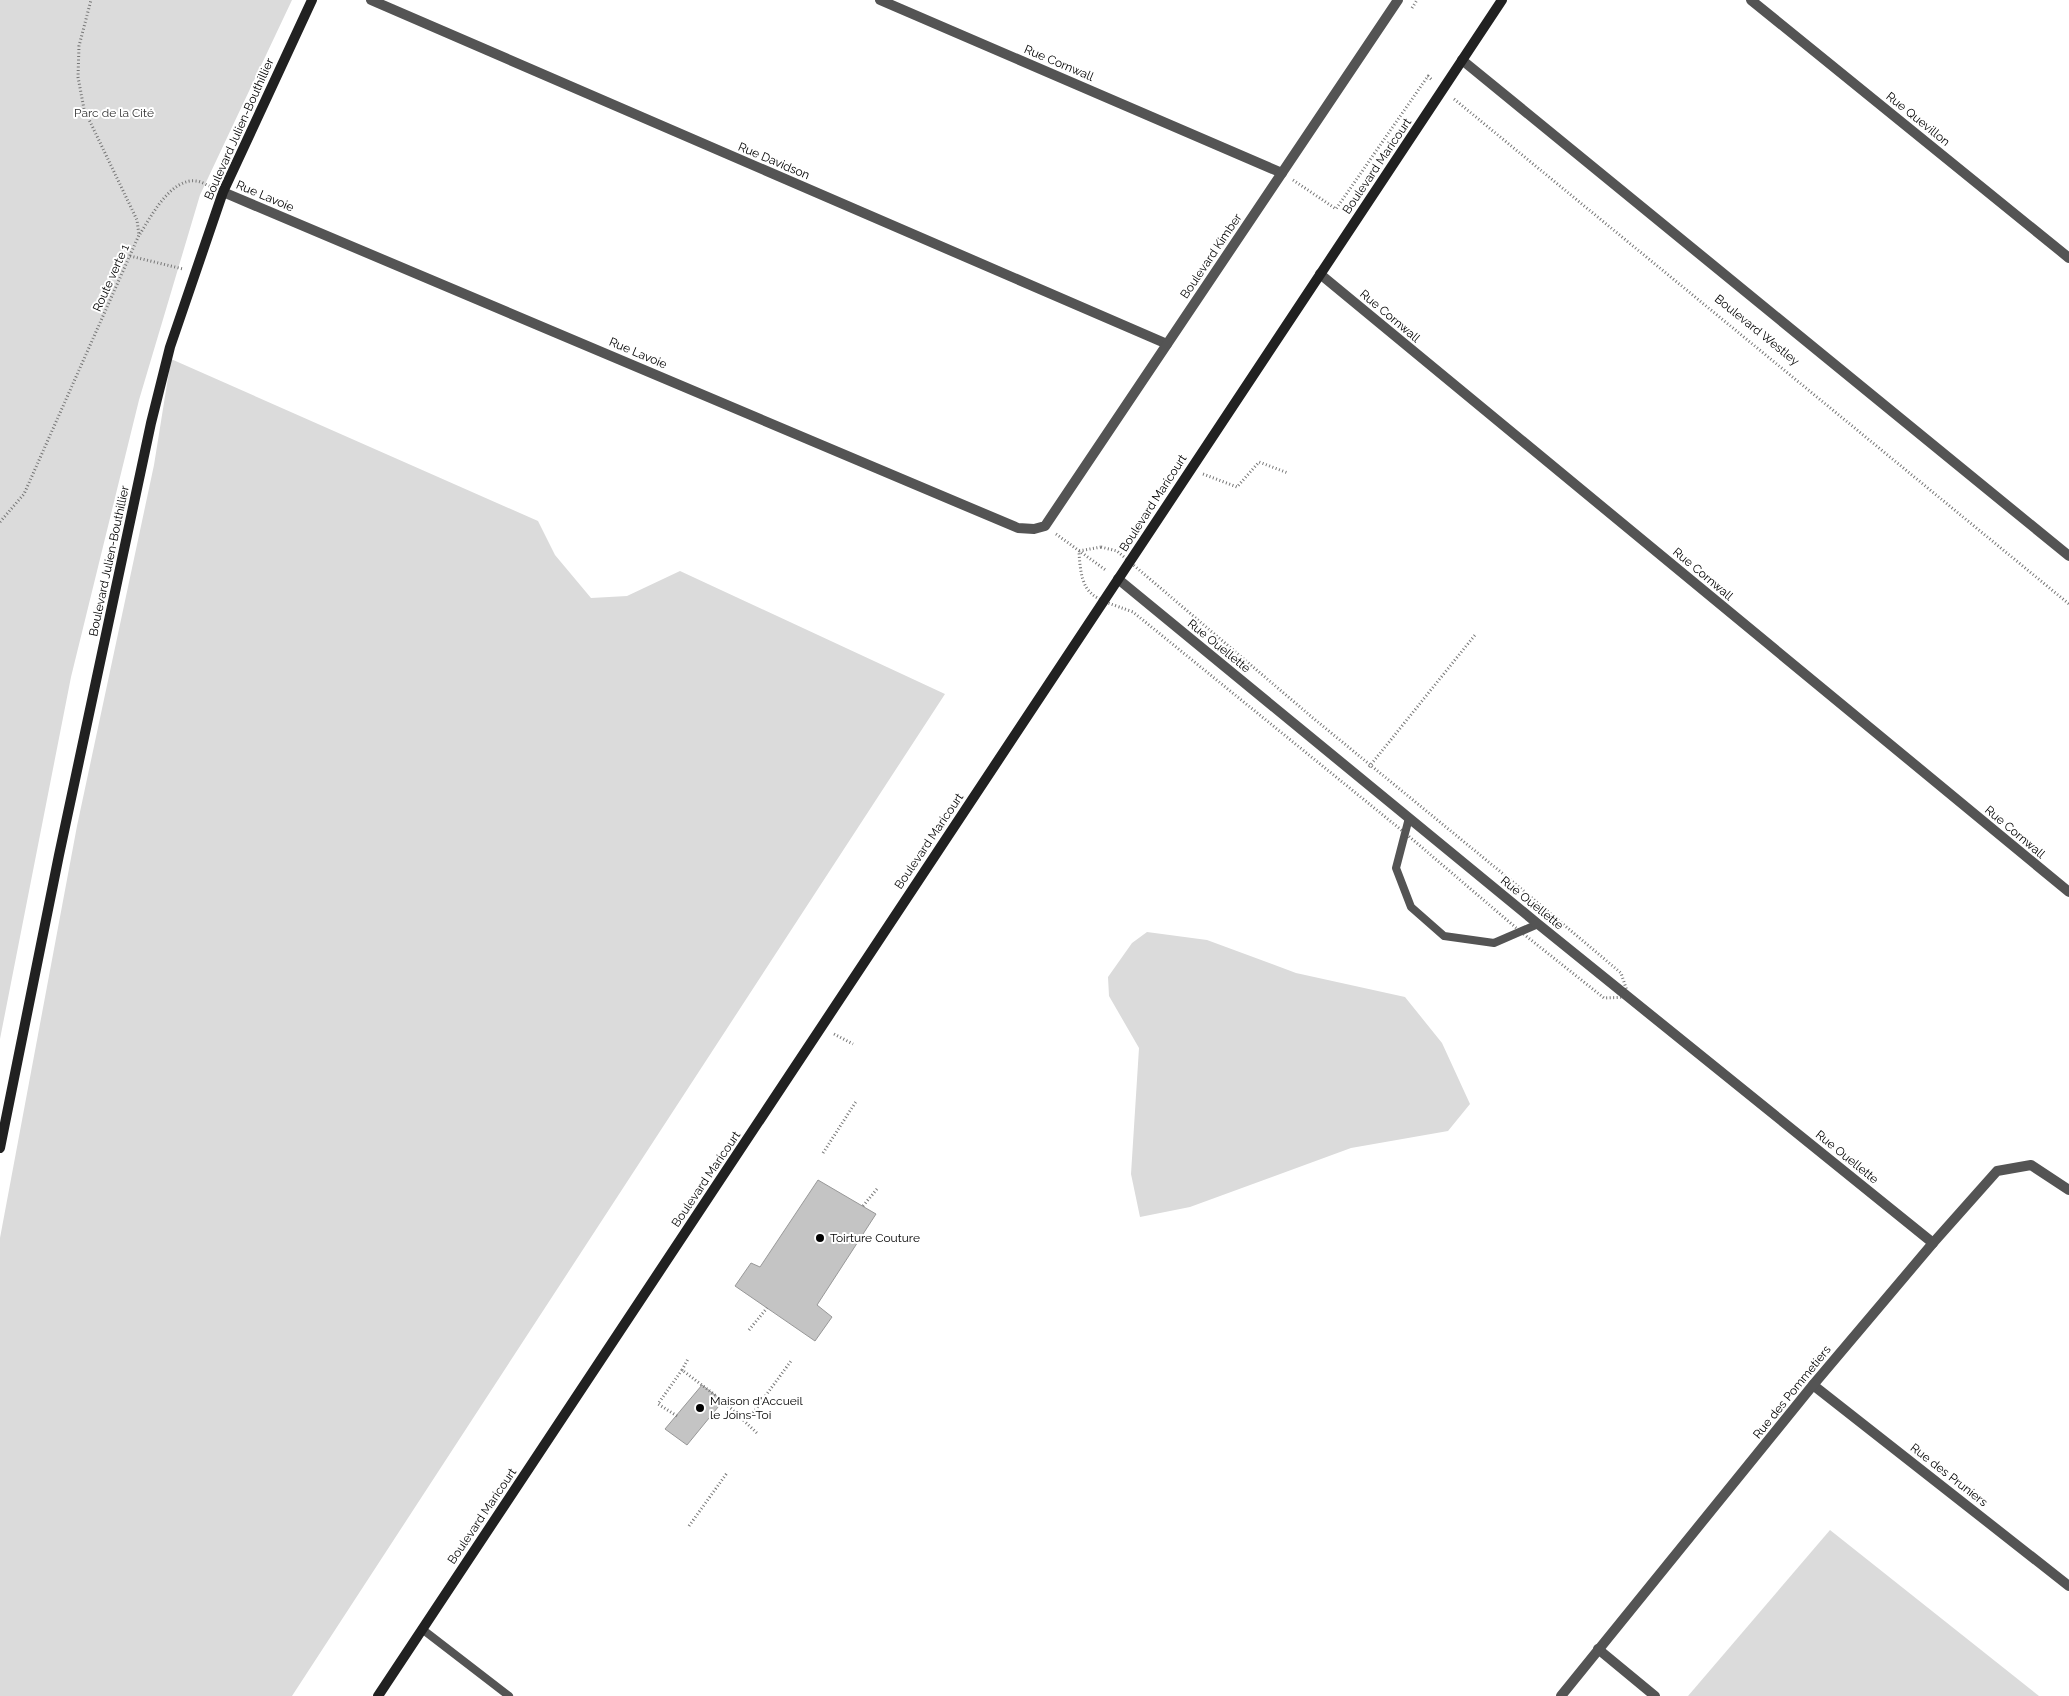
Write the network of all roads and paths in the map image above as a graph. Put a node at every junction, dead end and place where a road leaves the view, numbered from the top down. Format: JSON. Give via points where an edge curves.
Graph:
{"nodes":[{"id":1,"x":91,"y":0,"type":"edge"},
{"id":2,"x":312,"y":0,"type":"edge"},
{"id":3,"x":371,"y":0,"type":"edge"},
{"id":4,"x":880,"y":0,"type":"edge"},
{"id":5,"x":1398,"y":0,"type":"edge"},
{"id":6,"x":1502,"y":0,"type":"edge"},
{"id":7,"x":1751,"y":0,"type":"edge"},
{"id":8,"x":1462,"y":60,"type":"junction"},
{"id":9,"x":1442,"y":89,"type":"junction"},
{"id":10,"x":1282,"y":173,"type":"junction"},
{"id":11,"x":1295,"y":182,"type":"dead end"},
{"id":12,"x":223,"y":192,"type":"junction"},
{"id":13,"x":139,"y":235,"type":"junction"},
{"id":14,"x":130,"y":256,"type":"junction"},
{"id":15,"x":2069,"y":258,"type":"edge"},
{"id":16,"x":195,"y":273,"type":"junction"},
{"id":17,"x":1320,"y":274,"type":"junction"},
{"id":18,"x":1167,"y":344,"type":"junction"},
{"id":19,"x":1190,"y":470,"type":"junction"},
{"id":20,"x":1288,"y":473,"type":"dead end"},
{"id":21,"x":0,"y":522,"type":"edge"},
{"id":22,"x":1045,"y":526,"type":"joint"},
{"id":23,"x":1058,"y":535,"type":"dead end"},
{"id":24,"x":1080,"y":551,"type":"junction"},
{"id":25,"x":1117,"y":551,"type":"dead end"},
{"id":26,"x":2069,"y":556,"type":"edge"},
{"id":27,"x":1118,"y":579,"type":"junction"},
{"id":28,"x":1090,"y":592,"type":"dead end"},
{"id":29,"x":2069,"y":604,"type":"edge"},
{"id":30,"x":1475,"y":635,"type":"dead end"},
{"id":31,"x":1360,"y":778,"type":"junction"},
{"id":32,"x":1409,"y":818,"type":"junction"},
{"id":33,"x":2069,"y":892,"type":"edge"},
{"id":34,"x":1538,"y":924,"type":"junction"},
{"id":35,"x":820,"y":1028,"type":"junction"},
{"id":36,"x":853,"y":1044,"type":"dead end"},
{"id":37,"x":857,"y":1100,"type":"dead end"},
{"id":38,"x":0,"y":1148,"type":"edge"},
{"id":39,"x":824,"y":1153,"type":"dead end"},
{"id":40,"x":877,"y":1189,"type":"dead end"},
{"id":41,"x":2069,"y":1190,"type":"edge"},
{"id":42,"x":863,"y":1206,"type":"dead end"},
{"id":43,"x":1933,"y":1243,"type":"junction"},
{"id":44,"x":767,"y":1308,"type":"dead end"},
{"id":45,"x":749,"y":1330,"type":"dead end"},
{"id":46,"x":688,"y":1359,"type":"dead end"},
{"id":47,"x":791,"y":1360,"type":"dead end"},
{"id":48,"x":682,"y":1370,"type":"junction"},
{"id":49,"x":1813,"y":1385,"type":"junction"},
{"id":50,"x":753,"y":1413,"type":"dead end"},
{"id":51,"x":677,"y":1416,"type":"dead end"},
{"id":52,"x":758,"y":1434,"type":"dead end"},
{"id":53,"x":727,"y":1473,"type":"dead end"},
{"id":54,"x":689,"y":1526,"type":"dead end"},
{"id":55,"x":2069,"y":1586,"type":"edge"},
{"id":56,"x":422,"y":1629,"type":"junction"},
{"id":57,"x":1598,"y":1650,"type":"junction"},
{"id":58,"x":378,"y":1696,"type":"edge"},
{"id":59,"x":509,"y":1696,"type":"edge"},
{"id":60,"x":1561,"y":1696,"type":"edge"},
{"id":61,"x":1655,"y":1696,"type":"edge"}],
"edges":[{"from":1,"to":13,"type":"path","name":"Route verte 1","via":[[79,46],[78,77],[84,109],[137,220]]},
{"from":2,"to":12,"type":"street","name":"Boulevard Julien-Bouthillier"},
{"from":3,"to":18,"type":"street","name":"Rue Davidson"},
{"from":4,"to":10,"type":"street","name":"Rue Cornwall"},
{"from":5,"to":10,"type":"street","name":"Boulevard Kimber"},
{"from":6,"to":8,"type":"street","name":"Boulevard Maricourt"},
{"from":7,"to":15,"type":"street","name":"Rue Quevillon"},
{"from":8,"to":9,"type":"street","name":"Boulevard Maricourt"},
{"from":8,"to":26,"type":"street","name":"Boulevard Westley"},
{"from":9,"to":11,"type":"path","name":"Boulevard Westley","via":[[1428,76],[1336,209]]},
{"from":9,"to":17,"type":"street","name":"Boulevard Maricourt"},
{"from":9,"to":29,"type":"path","name":"Boulevard Westley"},
{"from":10,"to":18,"type":"street","name":"Boulevard Kimber"},
{"from":12,"to":13,"type":"path","via":[[196,181],[186,182],[173,189],[157,206]]},
{"from":12,"to":16,"type":"street","name":"Boulevard Julien-Bouthillier"},
{"from":12,"to":22,"type":"street","name":"Rue Lavoie","via":[[1018,528]]},
{"from":13,"to":14,"type":"path","name":"Route verte 1"},
{"from":14,"to":16,"type":"path"},
{"from":14,"to":21,"type":"path","name":"Route verte 1","via":[[24,494]]},
{"from":16,"to":38,"type":"street","name":"Boulevard Julien-Bouthillier","via":[[170,347],[151,423]]},
{"from":17,"to":19,"type":"street","name":"Boulevard Maricourt"},
{"from":17,"to":33,"type":"street","name":"Rue Cornwall"},
{"from":18,"to":22,"type":"street","name":"Boulevard Kimber"},
{"from":19,"to":20,"type":"path","via":[[1237,486],[1259,462]]},
{"from":19,"to":27,"type":"street","name":"Boulevard Maricourt"},
{"from":23,"to":24,"type":"path"},
{"from":24,"to":25,"type":"path","via":[[1101,547]]},
{"from":24,"to":27,"type":"path"},
{"from":24,"to":28,"type":"path","via":[[1080,572],[1084,587]]},
{"from":27,"to":31,"type":"street","name":"Rue Ouellette"},
{"from":27,"to":35,"type":"street","name":"Boulevard Maricourt"},
{"from":30,"to":31,"type":"path"},
{"from":31,"to":32,"type":"street","name":"Rue Ouellette"},
{"from":32,"to":34,"type":"street","name":"Rue Ouellette"},
{"from":32,"to":34,"type":"lane","via":[[1396,868],[1411,908],[1444,936],[1494,944]]},
{"from":34,"to":43,"type":"street","name":"Rue Ouellette"},
{"from":35,"to":36,"type":"path"},
{"from":35,"to":56,"type":"street","name":"Boulevard Maricourt"},
{"from":37,"to":39,"type":"path"},
{"from":40,"to":42,"type":"path"},
{"from":41,"to":43,"type":"street","name":"Rue des Pommetiers","via":[[2031,1165],[1997,1171]]},
{"from":43,"to":49,"type":"street","name":"Rue des Pommetiers"},
{"from":44,"to":45,"type":"path"},
{"from":46,"to":48,"type":"path"},
{"from":47,"to":50,"type":"path"},
{"from":48,"to":51,"type":"path","via":[[658,1404]]},
{"from":48,"to":52,"type":"path","via":[[723,1401]]},
{"from":49,"to":55,"type":"street","name":"Rue des Pruniers"},
{"from":49,"to":57,"type":"street","name":"Rue des Pommetiers"},
{"from":53,"to":54,"type":"path"},
{"from":56,"to":58,"type":"street","name":"Boulevard Maricourt"},
{"from":56,"to":59,"type":"lane"},
{"from":57,"to":60,"type":"street","name":"Rue des Pommetiers"},
{"from":57,"to":61,"type":"street"}]}
